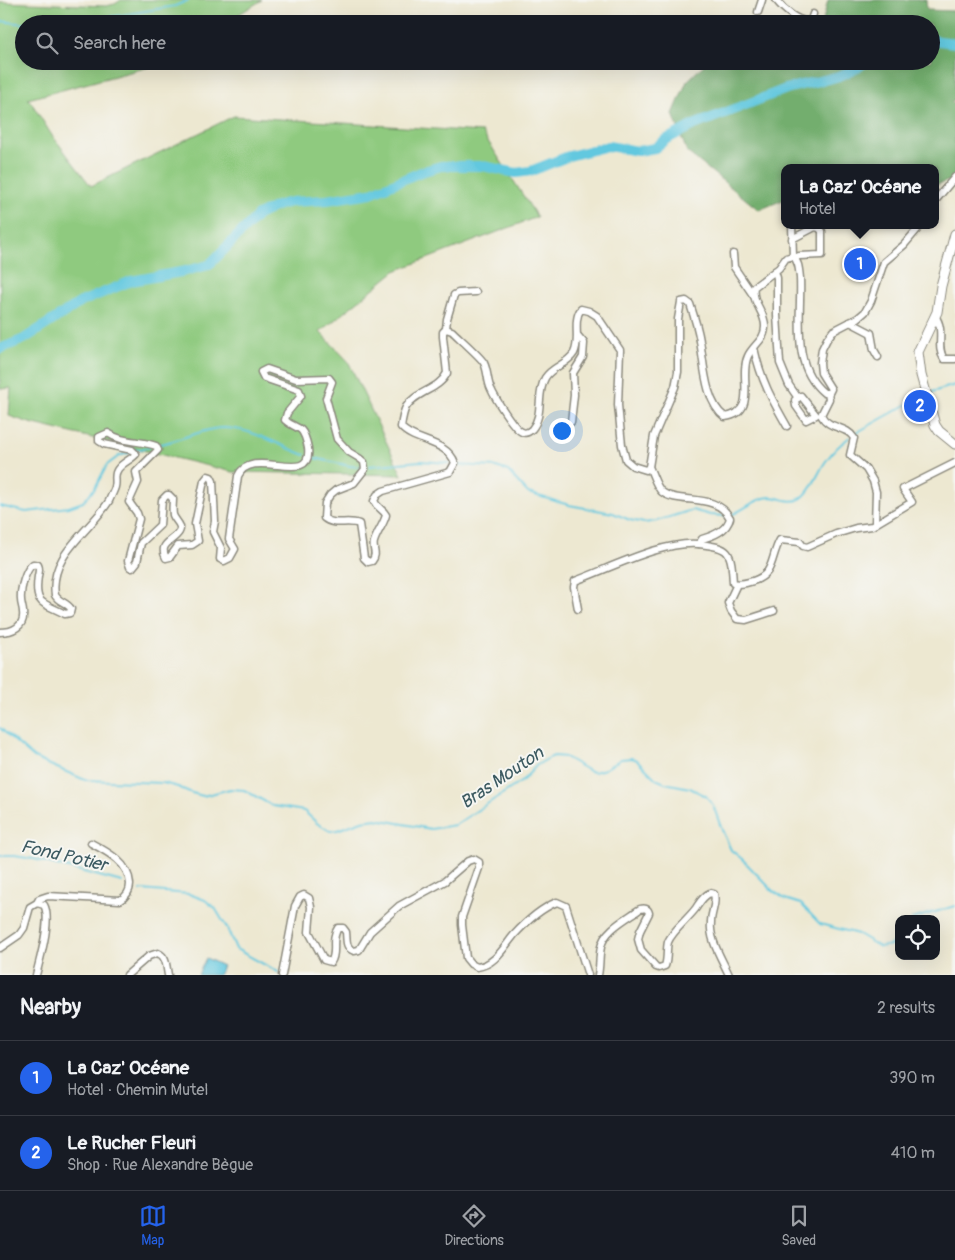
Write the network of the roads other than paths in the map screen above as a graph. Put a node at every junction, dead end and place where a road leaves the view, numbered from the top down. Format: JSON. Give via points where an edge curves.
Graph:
{"nodes":[{"id":1,"x":762,"y":0,"type":"edge"},
{"id":2,"x":776,"y":0,"type":"edge"},
{"id":3,"x":758,"y":12,"type":"dead end"},
{"id":4,"x":793,"y":15,"type":"edge"},
{"id":5,"x":955,"y":177,"type":"edge"},
{"id":6,"x":939,"y":196,"type":"edge"},
{"id":7,"x":792,"y":229,"type":"edge"},
{"id":8,"x":812,"y":229,"type":"edge"},
{"id":9,"x":820,"y":229,"type":"edge"},
{"id":10,"x":918,"y":229,"type":"edge"},
{"id":11,"x":955,"y":234,"type":"edge"},
{"id":12,"x":792,"y":238,"type":"junction"},
{"id":13,"x":733,"y":254,"type":"dead end"},
{"id":14,"x":794,"y":257,"type":"junction"},
{"id":15,"x":775,"y":271,"type":"junction"},
{"id":16,"x":476,"y":292,"type":"dead end"},
{"id":17,"x":753,"y":295,"type":"junction"},
{"id":18,"x":935,"y":316,"type":"junction"},
{"id":19,"x":850,"y":322,"type":"junction"},
{"id":20,"x":446,"y":329,"type":"junction"},
{"id":21,"x":578,"y":336,"type":"junction"},
{"id":22,"x":754,"y":348,"type":"junction"},
{"id":23,"x":878,"y":357,"type":"dead end"},
{"id":24,"x":955,"y":359,"type":"edge"},
{"id":25,"x":828,"y":393,"type":"junction"},
{"id":26,"x":798,"y":398,"type":"dead end"},
{"id":27,"x":571,"y":422,"type":"dead end"},
{"id":28,"x":787,"y":426,"type":"dead end"},
{"id":29,"x":955,"y":444,"type":"edge"},
{"id":30,"x":955,"y":463,"type":"edge"},
{"id":31,"x":649,"y":468,"type":"junction"},
{"id":32,"x":875,"y":524,"type":"junction"},
{"id":33,"x":699,"y":544,"type":"junction"},
{"id":34,"x":738,"y":584,"type":"junction"},
{"id":35,"x":578,"y":608,"type":"dead end"},
{"id":36,"x":774,"y":611,"type":"dead end"},
{"id":37,"x":0,"y":632,"type":"edge"},
{"id":38,"x":91,"y":843,"type":"dead end"},
{"id":39,"x":37,"y":903,"type":"junction"},
{"id":40,"x":0,"y":948,"type":"edge"},
{"id":41,"x":36,"y":975,"type":"edge"},
{"id":42,"x":127,"y":975,"type":"edge"},
{"id":43,"x":168,"y":975,"type":"edge"},
{"id":44,"x":282,"y":975,"type":"edge"},
{"id":45,"x":588,"y":975,"type":"edge"},
{"id":46,"x":598,"y":975,"type":"edge"},
{"id":47,"x":729,"y":975,"type":"edge"}],
"edges":[{"from":1,"to":3,"type":"street"},
{"from":2,"to":4,"type":"street"},
{"from":5,"to":6,"type":"street"},
{"from":7,"to":12,"type":"street"},
{"from":8,"to":12,"type":"street"},
{"from":9,"to":14,"type":"street","via":[[822,255]]},
{"from":10,"to":19,"type":"street","via":[[884,262],[871,301],[864,312]]},
{"from":11,"to":18,"type":"main road"},
{"from":12,"to":14,"type":"street"},
{"from":13,"to":17,"type":"street","via":[[734,267]]},
{"from":14,"to":15,"type":"street","via":[[786,258]]},
{"from":14,"to":25,"type":"street","via":[[800,279],[803,357],[819,389]]},
{"from":15,"to":17,"type":"street","via":[[754,287]]},
{"from":15,"to":26,"type":"street","via":[[780,363]]},
{"from":16,"to":20,"type":"street","via":[[454,295]]},
{"from":17,"to":22,"type":"street","via":[[765,321],[762,338]]},
{"from":18,"to":24,"type":"street","via":[[940,323],[940,354],[944,359]]},
{"from":18,"to":29,"type":"main road","via":[[918,352],[936,425]]},
{"from":19,"to":23,"type":"street","via":[[871,333]]},
{"from":19,"to":25,"type":"street","via":[[833,331],[822,349],[821,373],[831,389]]},
{"from":20,"to":21,"type":"street","via":[[484,362],[490,388],[514,425],[525,433],[536,424],[547,375],[572,357]]},
{"from":20,"to":37,"type":"street","via":[[443,332],[445,378],[412,400],[406,408],[401,427],[405,432],[429,440],[446,451],[455,463],[450,472],[376,495],[376,506],[386,515],[375,540],[376,553],[372,561],[364,558],[359,524],[338,524],[324,518],[325,503],[330,495],[354,483],[365,469],[364,462],[337,439],[326,398],[332,382],[328,378],[296,379],[267,369],[261,372],[264,378],[299,390],[301,396],[285,420],[305,436],[308,459],[298,467],[259,463],[240,470],[229,540],[235,549],[230,558],[220,559],[221,548],[212,529],[215,521],[213,481],[208,476],[204,481],[195,524],[198,541],[178,546],[166,558],[166,544],[180,529],[173,516],[173,498],[167,495],[162,500],[160,525],[141,543],[136,565],[130,567],[128,561],[139,519],[129,502],[138,482],[136,472],[158,450],[150,444],[103,434],[99,441],[136,454],[117,470],[116,485],[109,500],[67,550],[56,572],[54,595],[69,605],[70,613],[65,614],[39,600],[36,592],[39,566],[33,564],[28,569],[21,592],[23,620],[11,631]]},
{"from":21,"to":27,"type":"street","via":[[584,343],[583,356],[573,373]]},
{"from":21,"to":31,"type":"street","via":[[579,312],[589,311],[597,316],[617,344],[621,358],[618,397],[622,445],[626,460],[633,466]]},
{"from":22,"to":28,"type":"street","via":[[766,389]]},
{"from":22,"to":31,"type":"street","via":[[747,356],[743,404],[734,416],[725,417],[719,412],[709,390],[690,304],[681,302],[678,372],[654,436]]},
{"from":25,"to":32,"type":"street","via":[[829,399],[821,415],[824,422],[850,432],[854,438],[850,455],[869,474],[876,492]]},
{"from":30,"to":32,"type":"street","via":[[903,489],[912,502]]},
{"from":31,"to":33,"type":"street","via":[[660,490],[670,496],[695,498],[727,512],[729,523]]},
{"from":32,"to":34,"type":"street","via":[[836,534],[807,547],[800,542],[780,540],[768,573],[763,578]]},
{"from":33,"to":34,"type":"street","via":[[726,550],[733,583]]},
{"from":33,"to":35,"type":"street","via":[[683,544],[636,556],[575,581]]},
{"from":34,"to":36,"type":"street","via":[[728,603],[737,619],[746,620]]},
{"from":38,"to":39,"type":"street","via":[[126,868],[130,888],[124,898],[48,896]]},
{"from":39,"to":40,"type":"street","via":[[30,907],[19,935]]},
{"from":39,"to":41,"type":"street","via":[[46,908],[46,919]]},
{"from":42,"to":43,"type":"street","via":[[149,956],[158,953],[165,960]]},
{"from":44,"to":45,"type":"street","via":[[294,906],[300,897],[309,898],[312,907],[309,932],[324,960],[331,962],[334,935],[338,928],[346,932],[346,944],[350,949],[354,952],[359,950],[370,932],[399,906],[445,881],[474,859],[479,862],[479,868],[462,925],[468,962],[477,967],[490,963],[527,923],[557,902],[564,904],[568,911]]},
{"from":46,"to":47,"type":"street","via":[[601,946],[606,936],[643,908],[649,913],[638,935],[641,950],[656,967],[665,966],[671,936],[710,893],[715,899],[710,921],[712,936]]}]}
